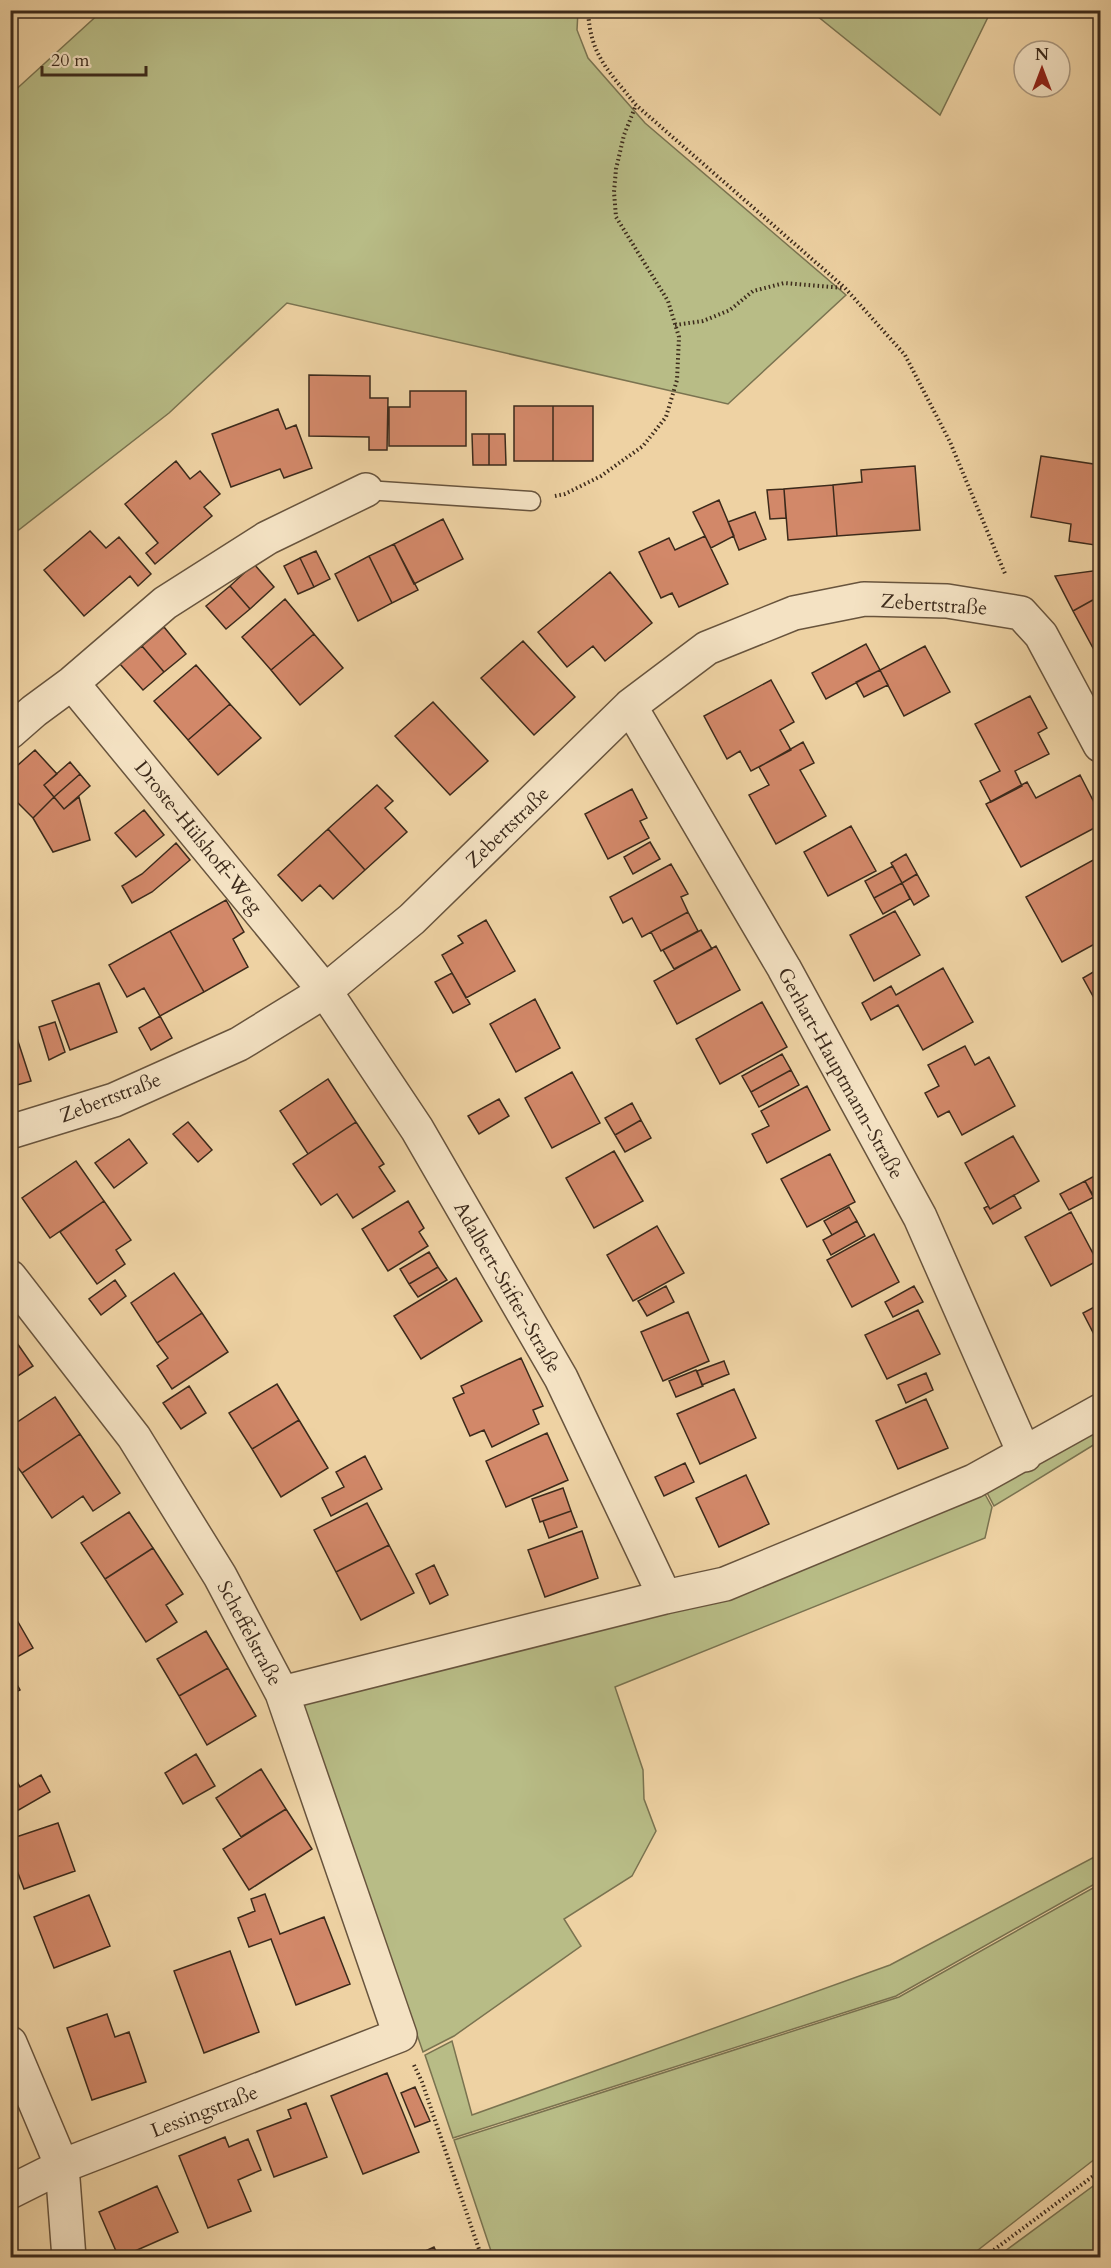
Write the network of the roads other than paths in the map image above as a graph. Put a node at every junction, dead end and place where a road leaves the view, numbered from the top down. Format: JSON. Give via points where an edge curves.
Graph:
{"nodes":[{"id":1,"x":366,"y":490,"type":"joint"},
{"id":2,"x":531,"y":501,"type":"road end"},
{"id":3,"x":72,"y":683,"type":"junction"},
{"id":4,"x":630,"y":706,"type":"junction"},
{"id":5,"x":10,"y":732,"type":"edge"},
{"id":6,"x":1101,"y":745,"type":"edge"},
{"id":7,"x":325,"y":991,"type":"junction"},
{"id":8,"x":10,"y":1132,"type":"edge"},
{"id":9,"x":10,"y":1277,"type":"edge"},
{"id":10,"x":1101,"y":1411,"type":"edge"},
{"id":11,"x":1025,"y":1455,"type":"junction"},
{"id":12,"x":665,"y":1597,"type":"junction"},
{"id":13,"x":282,"y":1693,"type":"junction"},
{"id":14,"x":400,"y":2035,"type":"joint"},
{"id":15,"x":10,"y":2043,"type":"edge"},
{"id":16,"x":62,"y":2166,"type":"junction"},
{"id":17,"x":10,"y":2192,"type":"edge"},
{"id":18,"x":69,"y":2258,"type":"edge"}],
"edges":[{"from":1,"to":2,"type":"lane"},
{"from":1,"to":3,"type":"street","via":[[267,538],[165,603]]},
{"from":3,"to":5,"type":"street"},
{"from":3,"to":7,"type":"street","name":"Droste-Hülshoff-Weg"},
{"from":4,"to":6,"type":"street","name":"Zebertstraße","via":[[707,648],[794,613],[864,599],[947,600],[1021,613],[1041,636]]},
{"from":4,"to":7,"type":"street","name":"Zebertstraße","via":[[412,919]]},
{"from":4,"to":11,"type":"street","name":"Gerhart-Hauptmann-Straße","via":[[784,968],[920,1217]]},
{"from":7,"to":8,"type":"street","name":"Zebertstraße","via":[[228,1049],[114,1100]]},
{"from":7,"to":12,"type":"street","name":"Adalbert-Stifter-Straße","via":[[417,1129],[561,1378]]},
{"from":9,"to":13,"type":"street","name":"Scheffelstraße","via":[[134,1437],[219,1576]]},
{"from":10,"to":11,"type":"street"},
{"from":11,"to":12,"type":"street","via":[[974,1482],[725,1584]]},
{"from":12,"to":13,"type":"street"},
{"from":13,"to":14,"type":"street","name":"Scheffelstraße"},
{"from":14,"to":16,"type":"street","name":"Lessingstraße"},
{"from":15,"to":16,"type":"street"},
{"from":16,"to":17,"type":"street","name":"Lessingstraße"},
{"from":16,"to":18,"type":"street"}]}
